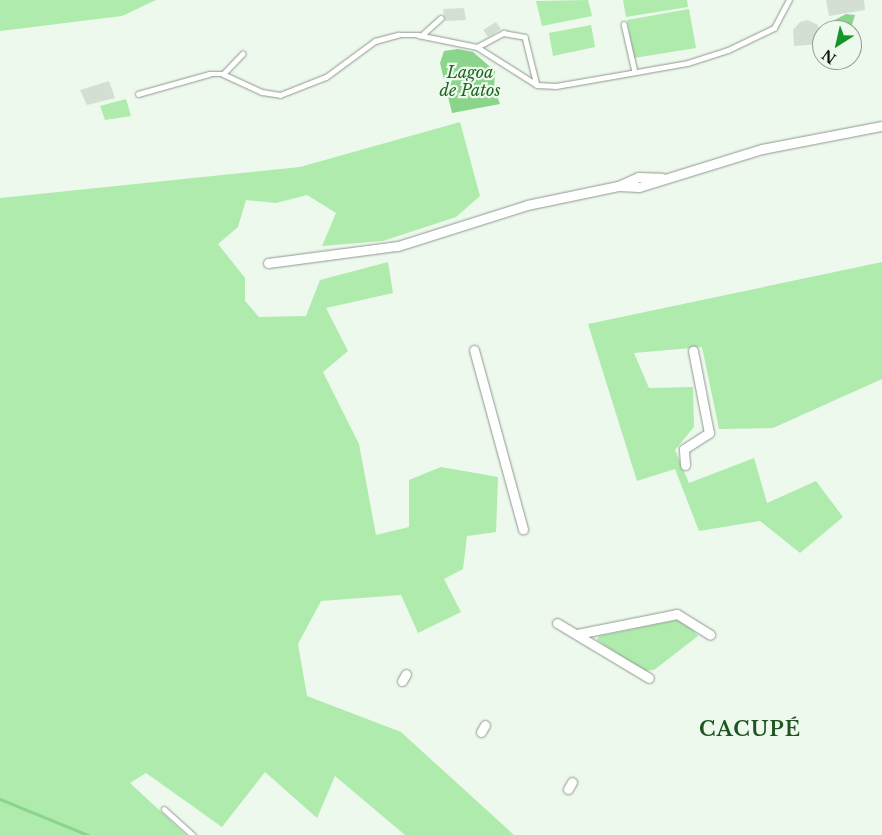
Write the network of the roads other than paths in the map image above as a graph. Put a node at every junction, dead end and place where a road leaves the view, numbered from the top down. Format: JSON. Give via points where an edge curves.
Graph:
{"nodes":[{"id":1,"x":789,"y":0,"type":"edge"},
{"id":2,"x":441,"y":18,"type":"dead end"},
{"id":3,"x":624,"y":24,"type":"dead end"},
{"id":4,"x":422,"y":36,"type":"junction"},
{"id":5,"x":476,"y":47,"type":"junction"},
{"id":6,"x":242,"y":54,"type":"dead end"},
{"id":7,"x":635,"y":72,"type":"junction"},
{"id":8,"x":223,"y":74,"type":"junction"},
{"id":9,"x":537,"y":85,"type":"junction"},
{"id":10,"x":138,"y":94,"type":"dead end"},
{"id":11,"x":882,"y":126,"type":"edge"},
{"id":12,"x":268,"y":263,"type":"dead end"},
{"id":13,"x":474,"y":350,"type":"dead end"},
{"id":14,"x":693,"y":351,"type":"dead end"},
{"id":15,"x":685,"y":465,"type":"dead end"},
{"id":16,"x":523,"y":529,"type":"dead end"},
{"id":17,"x":557,"y":623,"type":"dead end"},
{"id":18,"x":577,"y":634,"type":"junction"},
{"id":19,"x":710,"y":635,"type":"dead end"},
{"id":20,"x":649,"y":678,"type":"dead end"},
{"id":21,"x":164,"y":809,"type":"dead end"},
{"id":22,"x":193,"y":835,"type":"edge"}],
"edges":[{"from":1,"to":7,"type":"lane","via":[[774,28],[728,50],[688,63]]},
{"from":2,"to":4,"type":"lane"},
{"from":3,"to":7,"type":"lane"},
{"from":4,"to":5,"type":"lane"},
{"from":4,"to":8,"type":"lane","via":[[398,35],[375,41],[326,78],[280,94],[262,92]]},
{"from":5,"to":9,"type":"lane"},
{"from":5,"to":9,"type":"lane","via":[[503,33],[525,37]]},
{"from":6,"to":8,"type":"lane"},
{"from":7,"to":9,"type":"lane","via":[[556,86]]},
{"from":8,"to":10,"type":"lane","via":[[209,74]]},
{"from":11,"to":12,"type":"street","via":[[762,149],[638,187],[618,186],[503,211],[398,246]]},
{"from":13,"to":16,"type":"street"},
{"from":14,"to":15,"type":"street","via":[[709,434],[684,450]]},
{"from":17,"to":18,"type":"street"},
{"from":18,"to":19,"type":"street","via":[[677,614]]},
{"from":18,"to":20,"type":"street"},
{"from":21,"to":22,"type":"lane"}]}
